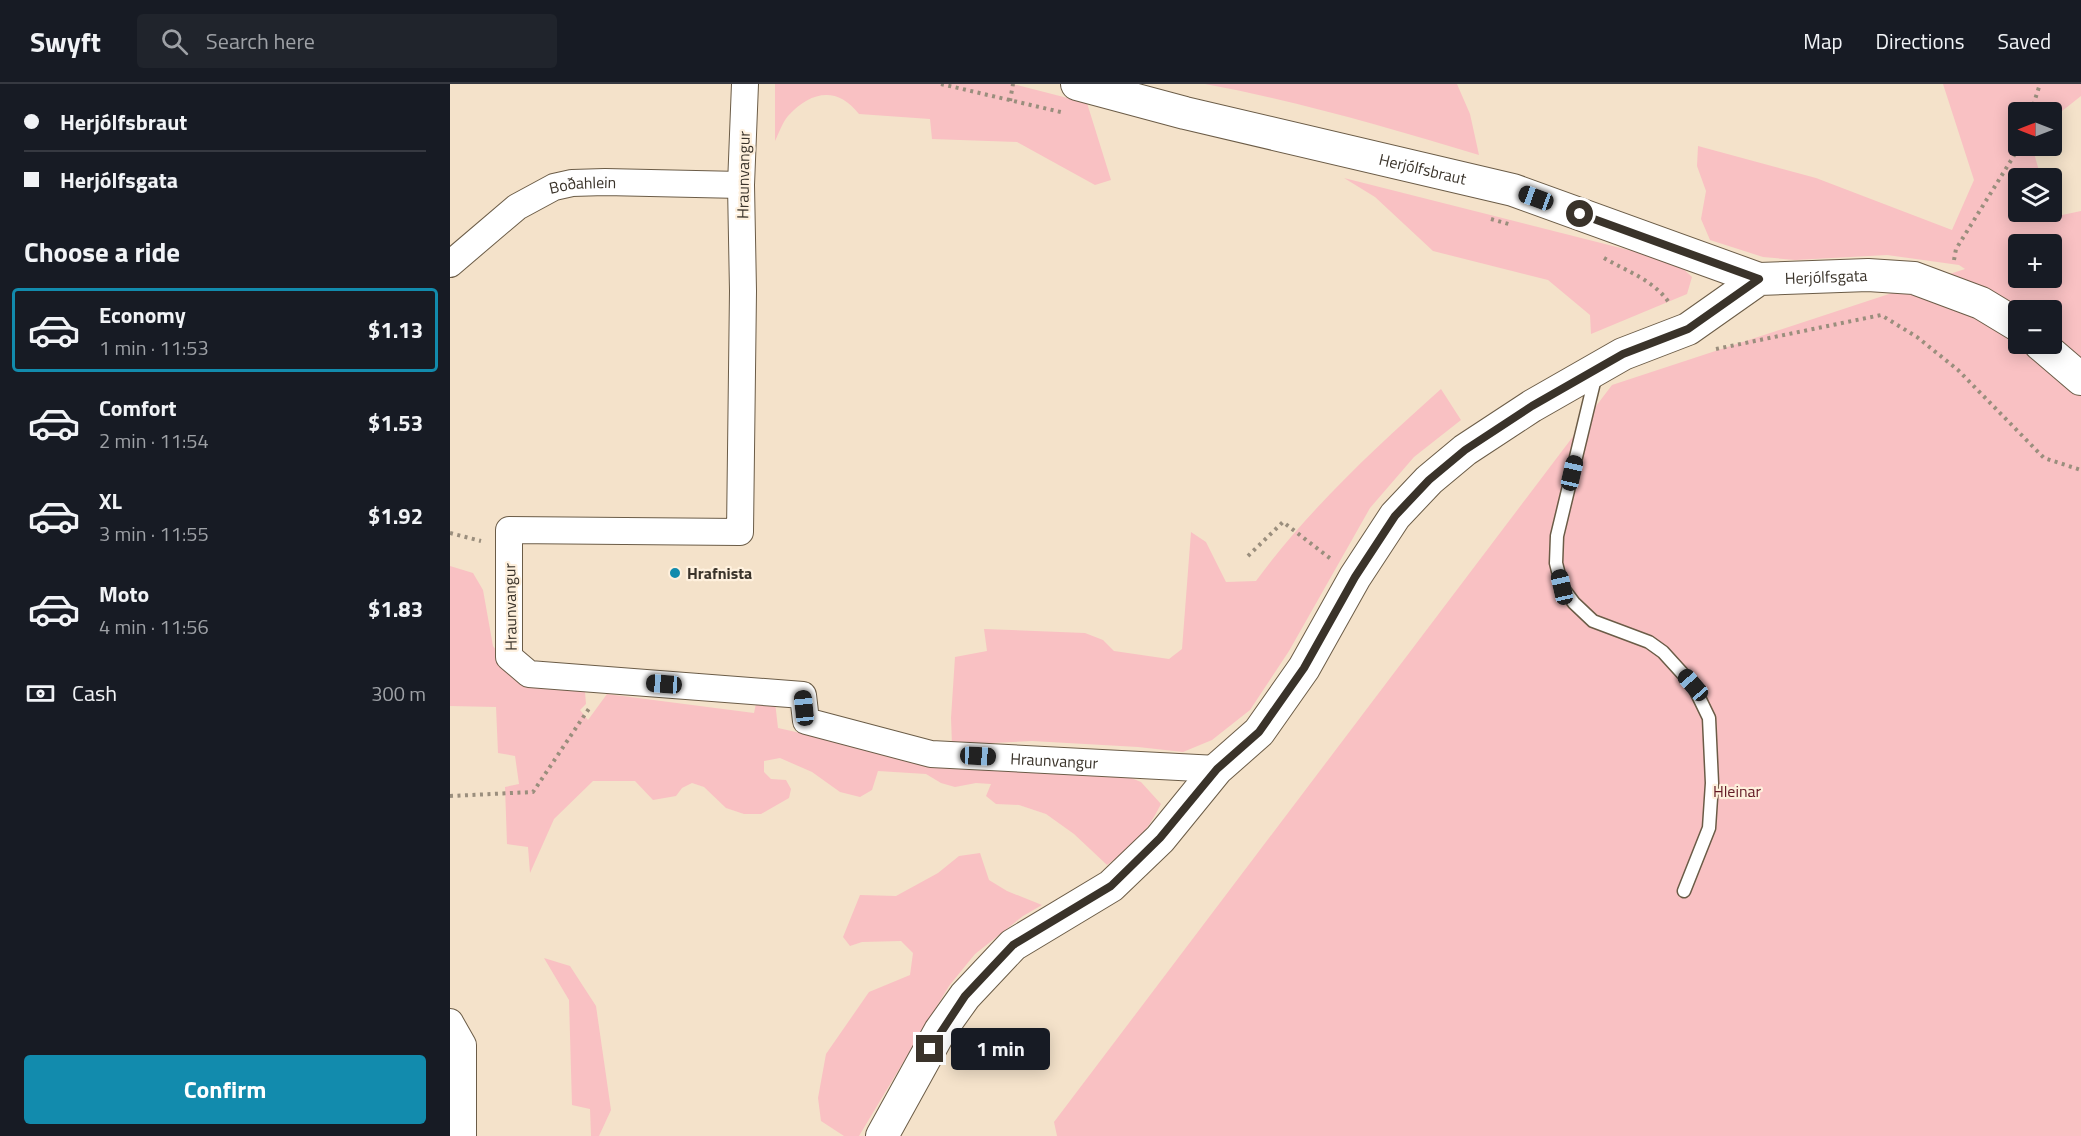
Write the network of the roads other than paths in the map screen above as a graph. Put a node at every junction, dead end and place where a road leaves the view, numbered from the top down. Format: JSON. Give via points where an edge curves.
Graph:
{"nodes":[{"id":1,"x":745,"y":84,"type":"edge"},
{"id":2,"x":1074,"y":99,"type":"edge"},
{"id":3,"x":741,"y":184,"type":"junction"},
{"id":4,"x":450,"y":264,"type":"edge"},
{"id":5,"x":1759,"y":279,"type":"junction"},
{"id":6,"x":2008,"y":319,"type":"edge"},
{"id":7,"x":2052,"y":354,"type":"edge"},
{"id":8,"x":1597,"y":369,"type":"junction"},
{"id":9,"x":2081,"y":379,"type":"edge"},
{"id":10,"x":1217,"y":769,"type":"junction"},
{"id":11,"x":1684,"y":891,"type":"dead end"},
{"id":12,"x":450,"y":1022,"type":"edge"},
{"id":13,"x":463,"y":1136,"type":"edge"},
{"id":14,"x":882,"y":1136,"type":"edge"}],
"edges":[{"from":1,"to":3,"type":"street","name":"Hraunvangur"},
{"from":2,"to":5,"type":"street","name":"Herjólfsbraut","via":[[1185,113],[1514,190]]},
{"from":3,"to":4,"type":"street","name":"Boðahlein","via":[[605,182],[554,187],[517,207]]},
{"from":3,"to":10,"type":"street","name":"Hraunvangur","via":[[740,532],[509,530],[509,657],[529,674],[803,695],[806,721],[931,754]]},
{"from":5,"to":6,"type":"street","name":"Herjólfsgata","via":[[1868,275],[1914,278],[1981,303]]},
{"from":5,"to":8,"type":"street","via":[[1688,329],[1623,354]]},
{"from":7,"to":9,"type":"street"},
{"from":8,"to":10,"type":"street","via":[[1474,444],[1429,480],[1395,516],[1304,668],[1259,732]]},
{"from":8,"to":11,"type":"lane","via":[[1557,536],[1556,563],[1562,587],[1574,603],[1593,621],[1649,642],[1663,652],[1693,685],[1709,718],[1709,828]]},
{"from":10,"to":14,"type":"street","via":[[1160,838],[1111,886],[1013,945],[965,996],[940,1031]]},
{"from":12,"to":13,"type":"street","via":[[463,1045]]}]}
